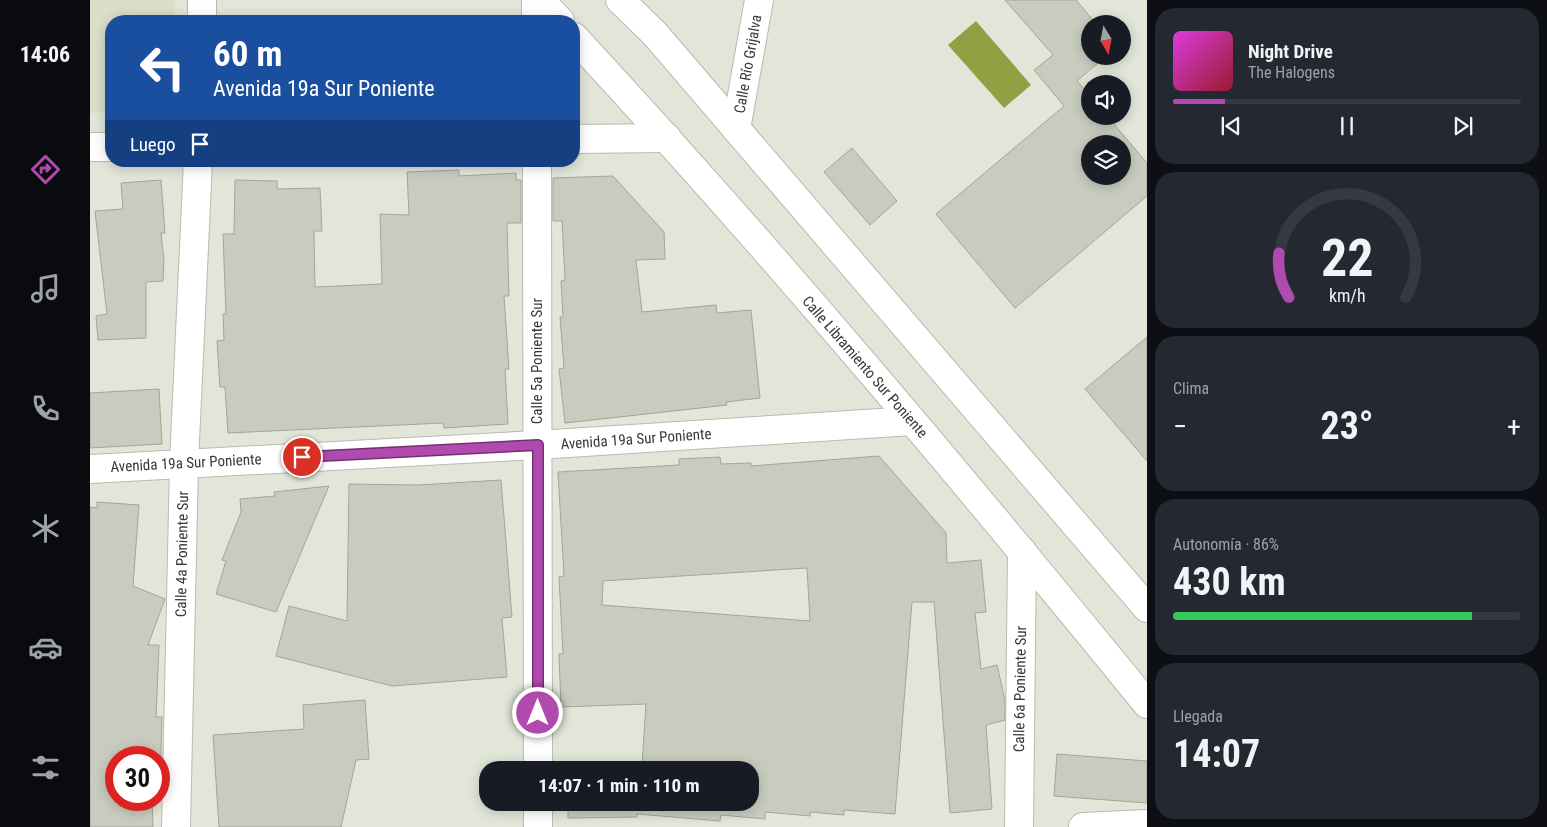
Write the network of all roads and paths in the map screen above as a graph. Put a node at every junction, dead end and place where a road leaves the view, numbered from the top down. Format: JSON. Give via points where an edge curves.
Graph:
{"nodes":[{"id":1,"x":202,"y":0,"type":"edge"},
{"id":2,"x":538,"y":0,"type":"edge"},
{"id":3,"x":620,"y":0,"type":"edge"},
{"id":4,"x":759,"y":0,"type":"edge"},
{"id":5,"x":202,"y":15,"type":"edge"},
{"id":6,"x":537,"y":15,"type":"edge"},
{"id":7,"x":554,"y":15,"type":"edge"},
{"id":8,"x":580,"y":44,"type":"edge"},
{"id":9,"x":736,"y":128,"type":"junction"},
{"id":10,"x":667,"y":138,"type":"junction"},
{"id":11,"x":580,"y":139,"type":"edge"},
{"id":12,"x":105,"y":147,"type":"edge"},
{"id":13,"x":90,"y":148,"type":"edge"},
{"id":14,"x":198,"y":167,"type":"edge"},
{"id":15,"x":537,"y":167,"type":"edge"},
{"id":16,"x":912,"y":421,"type":"junction"},
{"id":17,"x":538,"y":445,"type":"junction"},
{"id":18,"x":184,"y":463,"type":"junction"},
{"id":19,"x":90,"y":469,"type":"edge"},
{"id":20,"x":1022,"y":551,"type":"junction"},
{"id":21,"x":1147,"y":608,"type":"edge"},
{"id":22,"x":1147,"y":704,"type":"edge"},
{"id":23,"x":538,"y":761,"type":"edge"},
{"id":24,"x":538,"y":811,"type":"edge"},
{"id":25,"x":1147,"y":824,"type":"edge"},
{"id":26,"x":176,"y":827,"type":"edge"},
{"id":27,"x":538,"y":827,"type":"edge"},
{"id":28,"x":1019,"y":827,"type":"edge"},
{"id":29,"x":1083,"y":827,"type":"edge"}],
"edges":[{"from":1,"to":5,"type":"street"},
{"from":2,"to":6,"type":"street"},
{"from":2,"to":7,"type":"street"},
{"from":3,"to":9,"type":"street","via":[[655,34]]},
{"from":4,"to":9,"type":"street","name":"Calle Río Grijalva"},
{"from":8,"to":10,"type":"street","name":"Calle Libramiento Sur Poniente"},
{"from":9,"to":21,"type":"street"},
{"from":10,"to":11,"type":"street"},
{"from":10,"to":16,"type":"street","name":"Calle Libramiento Sur Poniente"},
{"from":12,"to":13,"type":"street"},
{"from":14,"to":18,"type":"street","name":"Calle 4a Poniente Sur"},
{"from":15,"to":17,"type":"street","name":"Calle 5a Poniente Sur"},
{"from":16,"to":17,"type":"street","name":"Avenida 19a Sur Poniente"},
{"from":16,"to":20,"type":"street","name":"Calle Libramiento Sur Poniente"},
{"from":17,"to":18,"type":"street","name":"Avenida 19a Sur Poniente"},
{"from":17,"to":23,"type":"street","name":"Calle 5a Poniente Sur"},
{"from":18,"to":19,"type":"street","name":"Avenida 19a Sur Poniente"},
{"from":18,"to":26,"type":"street","name":"Calle 4a Poniente Sur"},
{"from":20,"to":22,"type":"street","name":"Calle Libramiento Sur Poniente"},
{"from":20,"to":28,"type":"street","name":"Calle 6a Poniente Sur"},
{"from":24,"to":27,"type":"street"},
{"from":25,"to":29,"type":"street"}]}
